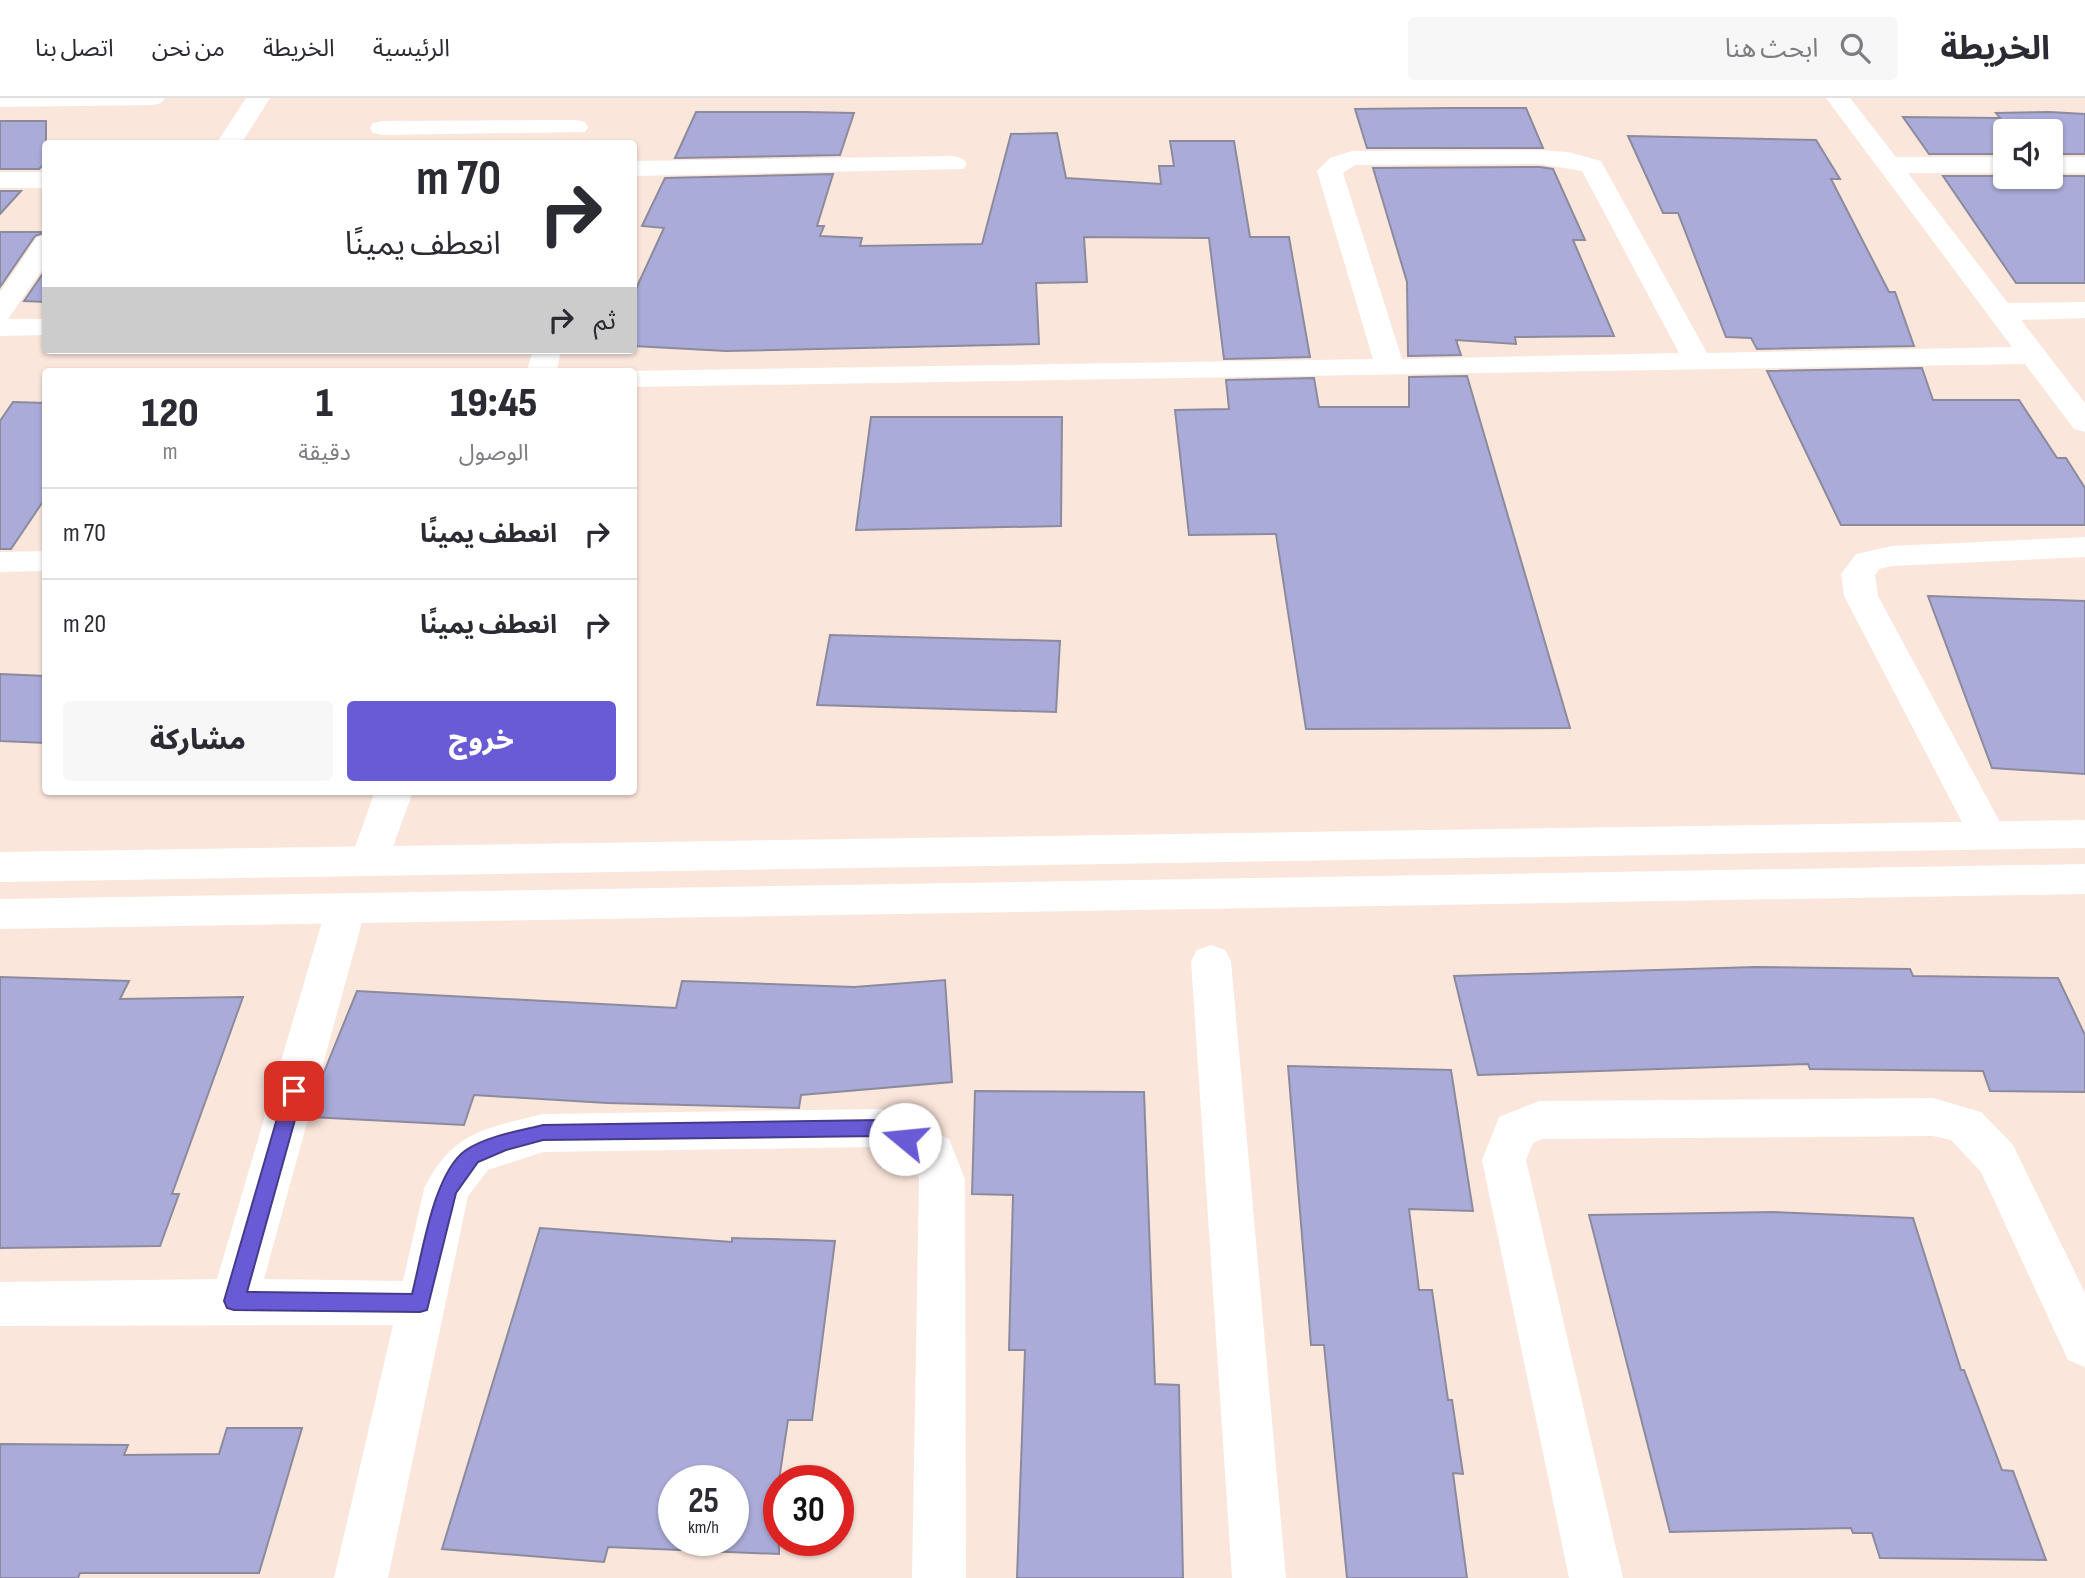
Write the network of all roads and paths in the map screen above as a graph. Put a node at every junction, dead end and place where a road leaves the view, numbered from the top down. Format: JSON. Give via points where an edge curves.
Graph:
{"nodes":[{"id":1,"x":153,"y":98,"type":"edge"},
{"id":2,"x":258,"y":98,"type":"edge"},
{"id":3,"x":1838,"y":98,"type":"edge"},
{"id":4,"x":0,"y":100,"type":"edge"},
{"id":5,"x":383,"y":126,"type":"edge"},
{"id":6,"x":576,"y":127,"type":"dead end"},
{"id":7,"x":231,"y":140,"type":"edge"},
{"id":8,"x":954,"y":164,"type":"dead end"},
{"id":9,"x":1891,"y":165,"type":"junction"},
{"id":10,"x":1993,"y":165,"type":"edge"},
{"id":11,"x":2063,"y":165,"type":"edge"},
{"id":12,"x":2085,"y":165,"type":"edge"},
{"id":13,"x":637,"y":169,"type":"edge"},
{"id":14,"x":0,"y":180,"type":"edge"},
{"id":15,"x":42,"y":180,"type":"edge"},
{"id":16,"x":42,"y":249,"type":"edge"},
{"id":17,"x":2085,"y":310,"type":"edge"},
{"id":18,"x":1999,"y":312,"type":"junction"},
{"id":19,"x":0,"y":313,"type":"edge"},
{"id":20,"x":42,"y":327,"type":"edge"},
{"id":21,"x":0,"y":328,"type":"edge"},
{"id":22,"x":2032,"y":355,"type":"junction"},
{"id":23,"x":1698,"y":362,"type":"junction"},
{"id":24,"x":1390,"y":369,"type":"junction"},
{"id":25,"x":637,"y":378,"type":"edge"},
{"id":26,"x":2085,"y":423,"type":"edge"},
{"id":27,"x":2085,"y":547,"type":"edge"},
{"id":28,"x":42,"y":561,"type":"edge"},
{"id":29,"x":0,"y":562,"type":"edge"},
{"id":30,"x":393,"y":795,"type":"edge"},
{"id":31,"x":2085,"y":834,"type":"edge"},
{"id":32,"x":1988,"y":835,"type":"junction"},
{"id":33,"x":369,"y":861,"type":"junction"},
{"id":34,"x":0,"y":867,"type":"edge"},
{"id":35,"x":2085,"y":879,"type":"edge"},
{"id":36,"x":346,"y":908,"type":"junction"},
{"id":37,"x":0,"y":914,"type":"edge"},
{"id":38,"x":1211,"y":961,"type":"dead end"},
{"id":39,"x":2067,"y":1262,"type":"edge"},
{"id":40,"x":234,"y":1301,"type":"junction"},
{"id":41,"x":420,"y":1303,"type":"junction"},
{"id":42,"x":0,"y":1304,"type":"edge"},
{"id":43,"x":2085,"y":1344,"type":"edge"},
{"id":44,"x":360,"y":1578,"type":"edge"},
{"id":45,"x":939,"y":1578,"type":"edge"},
{"id":46,"x":1259,"y":1578,"type":"edge"},
{"id":47,"x":1596,"y":1578,"type":"edge"}],
"edges":[{"from":1,"to":4,"type":"street"},
{"from":2,"to":7,"type":"street"},
{"from":3,"to":9,"type":"street"},
{"from":5,"to":6,"type":"street"},
{"from":8,"to":13,"type":"street"},
{"from":9,"to":10,"type":"street"},
{"from":9,"to":18,"type":"street"},
{"from":11,"to":12,"type":"street"},
{"from":14,"to":15,"type":"street"},
{"from":16,"to":19,"type":"street"},
{"from":17,"to":18,"type":"street"},
{"from":18,"to":22,"type":"street"},
{"from":20,"to":21,"type":"street"},
{"from":22,"to":23,"type":"street"},
{"from":22,"to":26,"type":"street"},
{"from":23,"to":24,"type":"street"},
{"from":23,"to":24,"type":"street","via":[[1592,166],[1540,157],[1352,158],[1330,171]]},
{"from":24,"to":25,"type":"street"},
{"from":27,"to":32,"type":"street","via":[[1892,556],[1868,561],[1858,574],[1861,596]]},
{"from":28,"to":29,"type":"street"},
{"from":30,"to":33,"type":"street"},
{"from":31,"to":32,"type":"street"},
{"from":32,"to":33,"type":"street"},
{"from":33,"to":34,"type":"street"},
{"from":35,"to":36,"type":"street"},
{"from":36,"to":37,"type":"street"},
{"from":36,"to":40,"type":"street"},
{"from":38,"to":46,"type":"street"},
{"from":39,"to":43,"type":"street"},
{"from":39,"to":47,"type":"street","via":[[1997,1159],[1965,1125],[1933,1117],[1539,1120],[1514,1130],[1504,1160]]},
{"from":40,"to":41,"type":"street"},
{"from":40,"to":42,"type":"street"},
{"from":41,"to":44,"type":"street"},
{"from":41,"to":45,"type":"street","via":[[447,1189],[472,1156],[503,1143],[543,1133],[881,1128],[933,1153],[942,1179]]}]}
